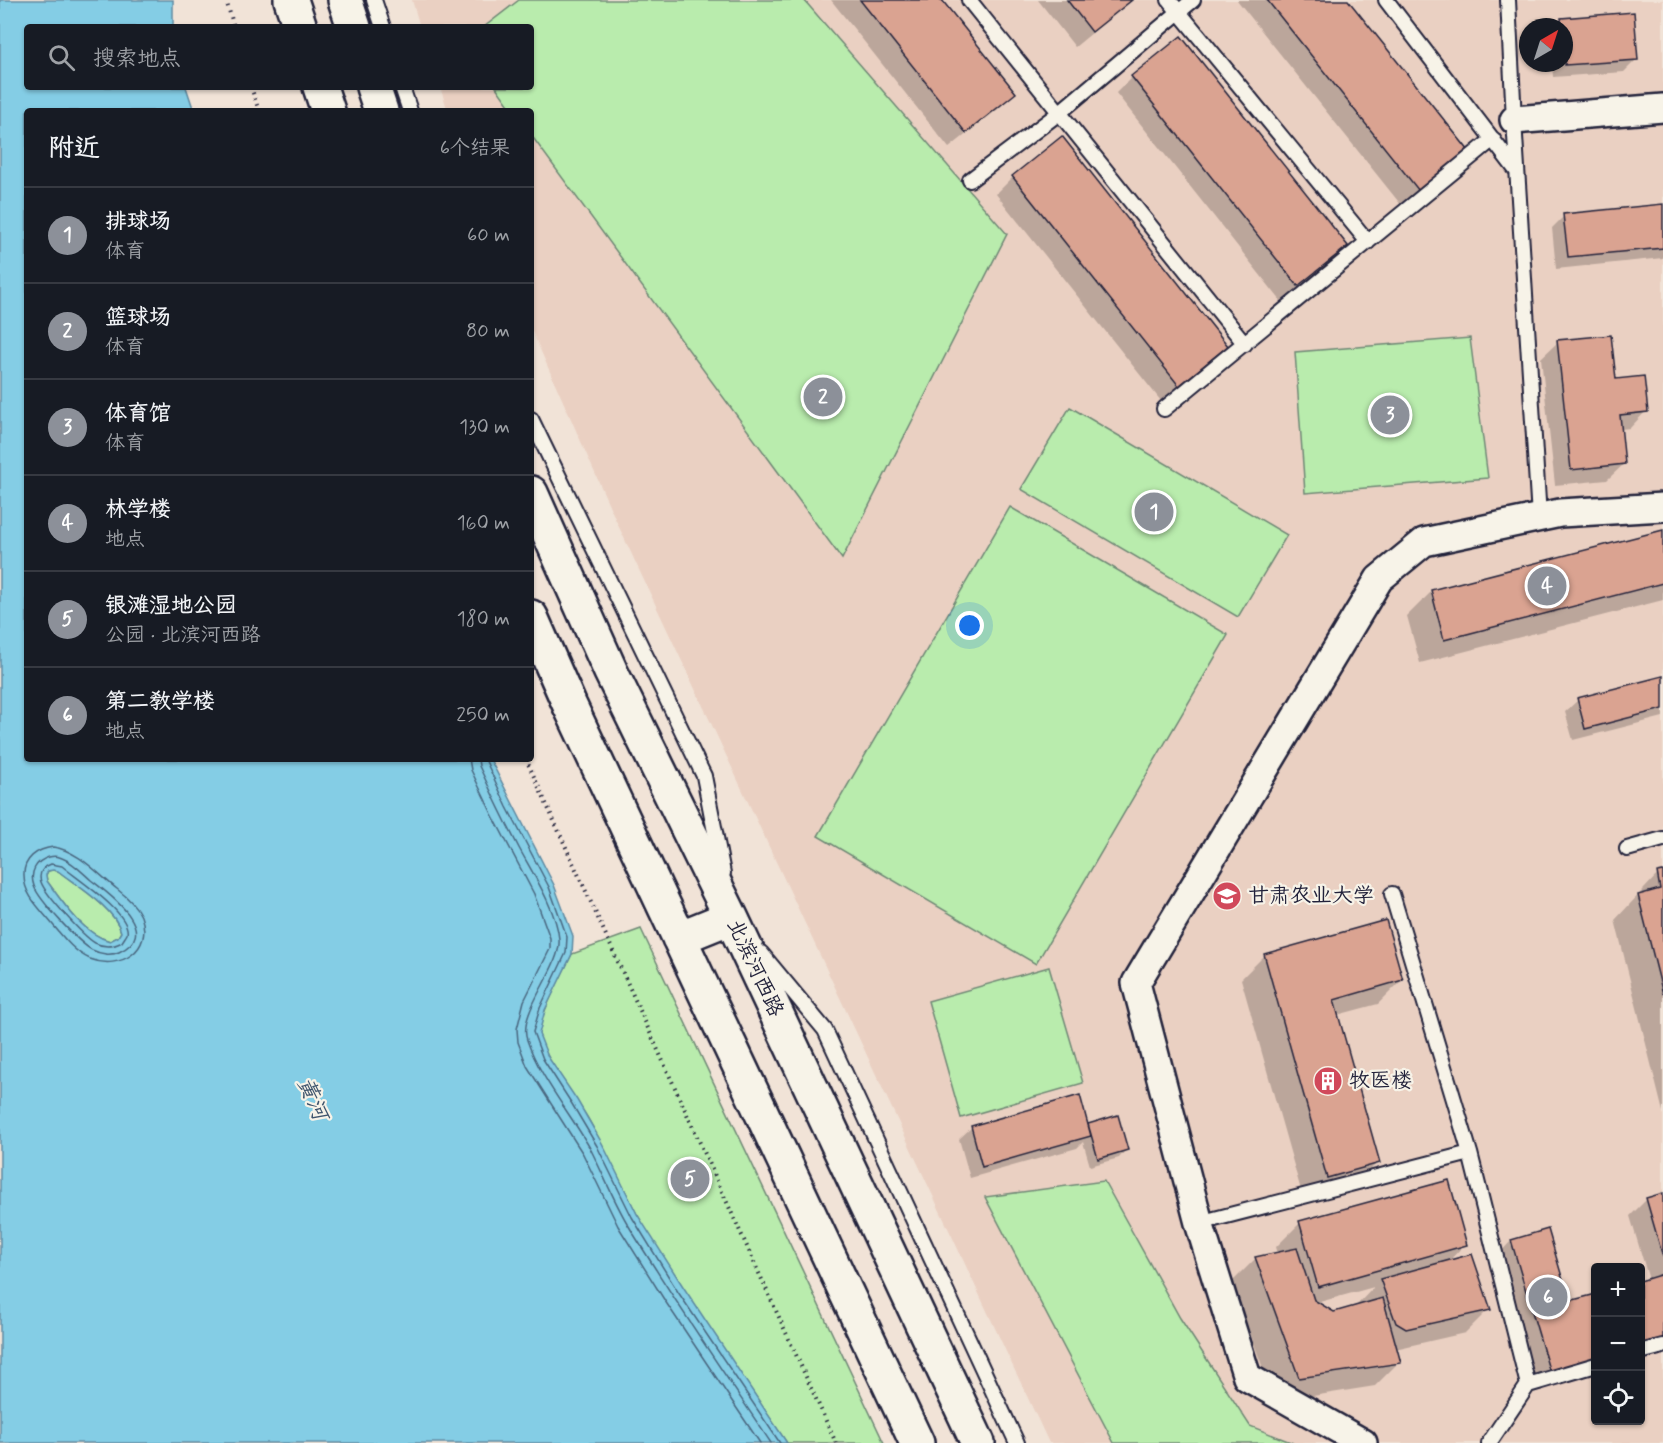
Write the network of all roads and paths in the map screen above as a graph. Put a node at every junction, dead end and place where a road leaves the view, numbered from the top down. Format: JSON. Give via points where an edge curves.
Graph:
{"nodes":[{"id":1,"x":226,"y":0,"type":"edge"},
{"id":2,"x":291,"y":0,"type":"edge"},
{"id":3,"x":345,"y":0,"type":"edge"},
{"id":4,"x":374,"y":0,"type":"edge"},
{"id":5,"x":969,"y":0,"type":"edge"},
{"id":6,"x":1169,"y":0,"type":"edge"},
{"id":7,"x":1193,"y":0,"type":"edge"},
{"id":8,"x":1386,"y":0,"type":"edge"},
{"id":9,"x":1508,"y":0,"type":"edge"},
{"id":10,"x":1179,"y":12,"type":"junction"},
{"id":11,"x":233,"y":24,"type":"edge"},
{"id":12,"x":299,"y":24,"type":"edge"},
{"id":13,"x":353,"y":24,"type":"edge"},
{"id":14,"x":382,"y":24,"type":"edge"},
{"id":15,"x":252,"y":90,"type":"edge"},
{"id":16,"x":321,"y":90,"type":"edge"},
{"id":17,"x":374,"y":90,"type":"edge"},
{"id":18,"x":403,"y":90,"type":"edge"},
{"id":19,"x":259,"y":108,"type":"edge"},
{"id":20,"x":327,"y":108,"type":"edge"},
{"id":21,"x":380,"y":108,"type":"edge"},
{"id":22,"x":409,"y":108,"type":"edge"},
{"id":23,"x":1663,"y":108,"type":"edge"},
{"id":24,"x":1059,"y":112,"type":"junction"},
{"id":25,"x":1514,"y":120,"type":"junction"},
{"id":26,"x":1493,"y":139,"type":"junction"},
{"id":27,"x":1517,"y":170,"type":"junction"},
{"id":28,"x":970,"y":180,"type":"dead end"},
{"id":29,"x":1368,"y":242,"type":"junction"},
{"id":30,"x":1245,"y":344,"type":"junction"},
{"id":31,"x":1164,"y":409,"type":"dead end"},
{"id":32,"x":534,"y":424,"type":"edge"},
{"id":33,"x":534,"y":500,"type":"edge"},
{"id":34,"x":1663,"y":507,"type":"edge"},
{"id":35,"x":1539,"y":518,"type":"junction"},
{"id":36,"x":534,"y":624,"type":"edge"},
{"id":37,"x":527,"y":762,"type":"edge"},
{"id":38,"x":1663,"y":839,"type":"edge"},
{"id":39,"x":1627,"y":849,"type":"dead end"},
{"id":40,"x":1392,"y":894,"type":"dead end"},
{"id":41,"x":731,"y":917,"type":"junction"},
{"id":42,"x":680,"y":939,"type":"junction"},
{"id":43,"x":1470,"y":1153,"type":"junction"},
{"id":44,"x":1199,"y":1223,"type":"junction"},
{"id":45,"x":1663,"y":1346,"type":"edge"},
{"id":46,"x":1645,"y":1351,"type":"edge"},
{"id":47,"x":1591,"y":1366,"type":"edge"},
{"id":48,"x":1528,"y":1385,"type":"junction"},
{"id":49,"x":836,"y":1443,"type":"edge"},
{"id":50,"x":917,"y":1443,"type":"edge"},
{"id":51,"x":978,"y":1443,"type":"edge"},
{"id":52,"x":1017,"y":1443,"type":"edge"},
{"id":53,"x":1363,"y":1443,"type":"edge"},
{"id":54,"x":1489,"y":1443,"type":"edge"}],
"edges":[{"from":1,"to":11,"type":"path"},
{"from":2,"to":12,"type":"main road"},
{"from":3,"to":13,"type":"main road"},
{"from":4,"to":14,"type":"lane"},
{"from":5,"to":24,"type":"lane"},
{"from":6,"to":10,"type":"lane"},
{"from":7,"to":10,"type":"lane"},
{"from":8,"to":26,"type":"lane"},
{"from":9,"to":25,"type":"lane"},
{"from":10,"to":24,"type":"lane"},
{"from":10,"to":29,"type":"lane"},
{"from":15,"to":19,"type":"path"},
{"from":16,"to":20,"type":"main road"},
{"from":17,"to":21,"type":"main road"},
{"from":18,"to":22,"type":"lane"},
{"from":23,"to":25,"type":"street"},
{"from":24,"to":28,"type":"lane"},
{"from":24,"to":30,"type":"lane"},
{"from":25,"to":27,"type":"lane"},
{"from":26,"to":27,"type":"lane"},
{"from":26,"to":29,"type":"lane"},
{"from":27,"to":35,"type":"lane"},
{"from":29,"to":30,"type":"lane"},
{"from":30,"to":31,"type":"lane"},
{"from":32,"to":41,"type":"lane","via":[[704,776]]},
{"from":33,"to":41,"type":"main road","name":"北滨河西路","via":[[611,672]]},
{"from":34,"to":35,"type":"street","via":[[1560,513]]},
{"from":35,"to":44,"type":"street","via":[[1424,542],[1379,579],[1136,983]]},
{"from":36,"to":42,"type":"main road"},
{"from":37,"to":49,"type":"path"},
{"from":38,"to":39,"type":"lane"},
{"from":40,"to":43,"type":"lane"},
{"from":41,"to":42,"type":"main road"},
{"from":41,"to":51,"type":"main road","name":"北滨河西路"},
{"from":41,"to":52,"type":"lane","via":[[825,1030]]},
{"from":42,"to":50,"type":"main road"},
{"from":43,"to":44,"type":"lane"},
{"from":43,"to":48,"type":"lane"},
{"from":44,"to":53,"type":"street","via":[[1247,1377]]},
{"from":45,"to":46,"type":"lane"},
{"from":47,"to":48,"type":"lane"},
{"from":48,"to":54,"type":"lane"}]}
